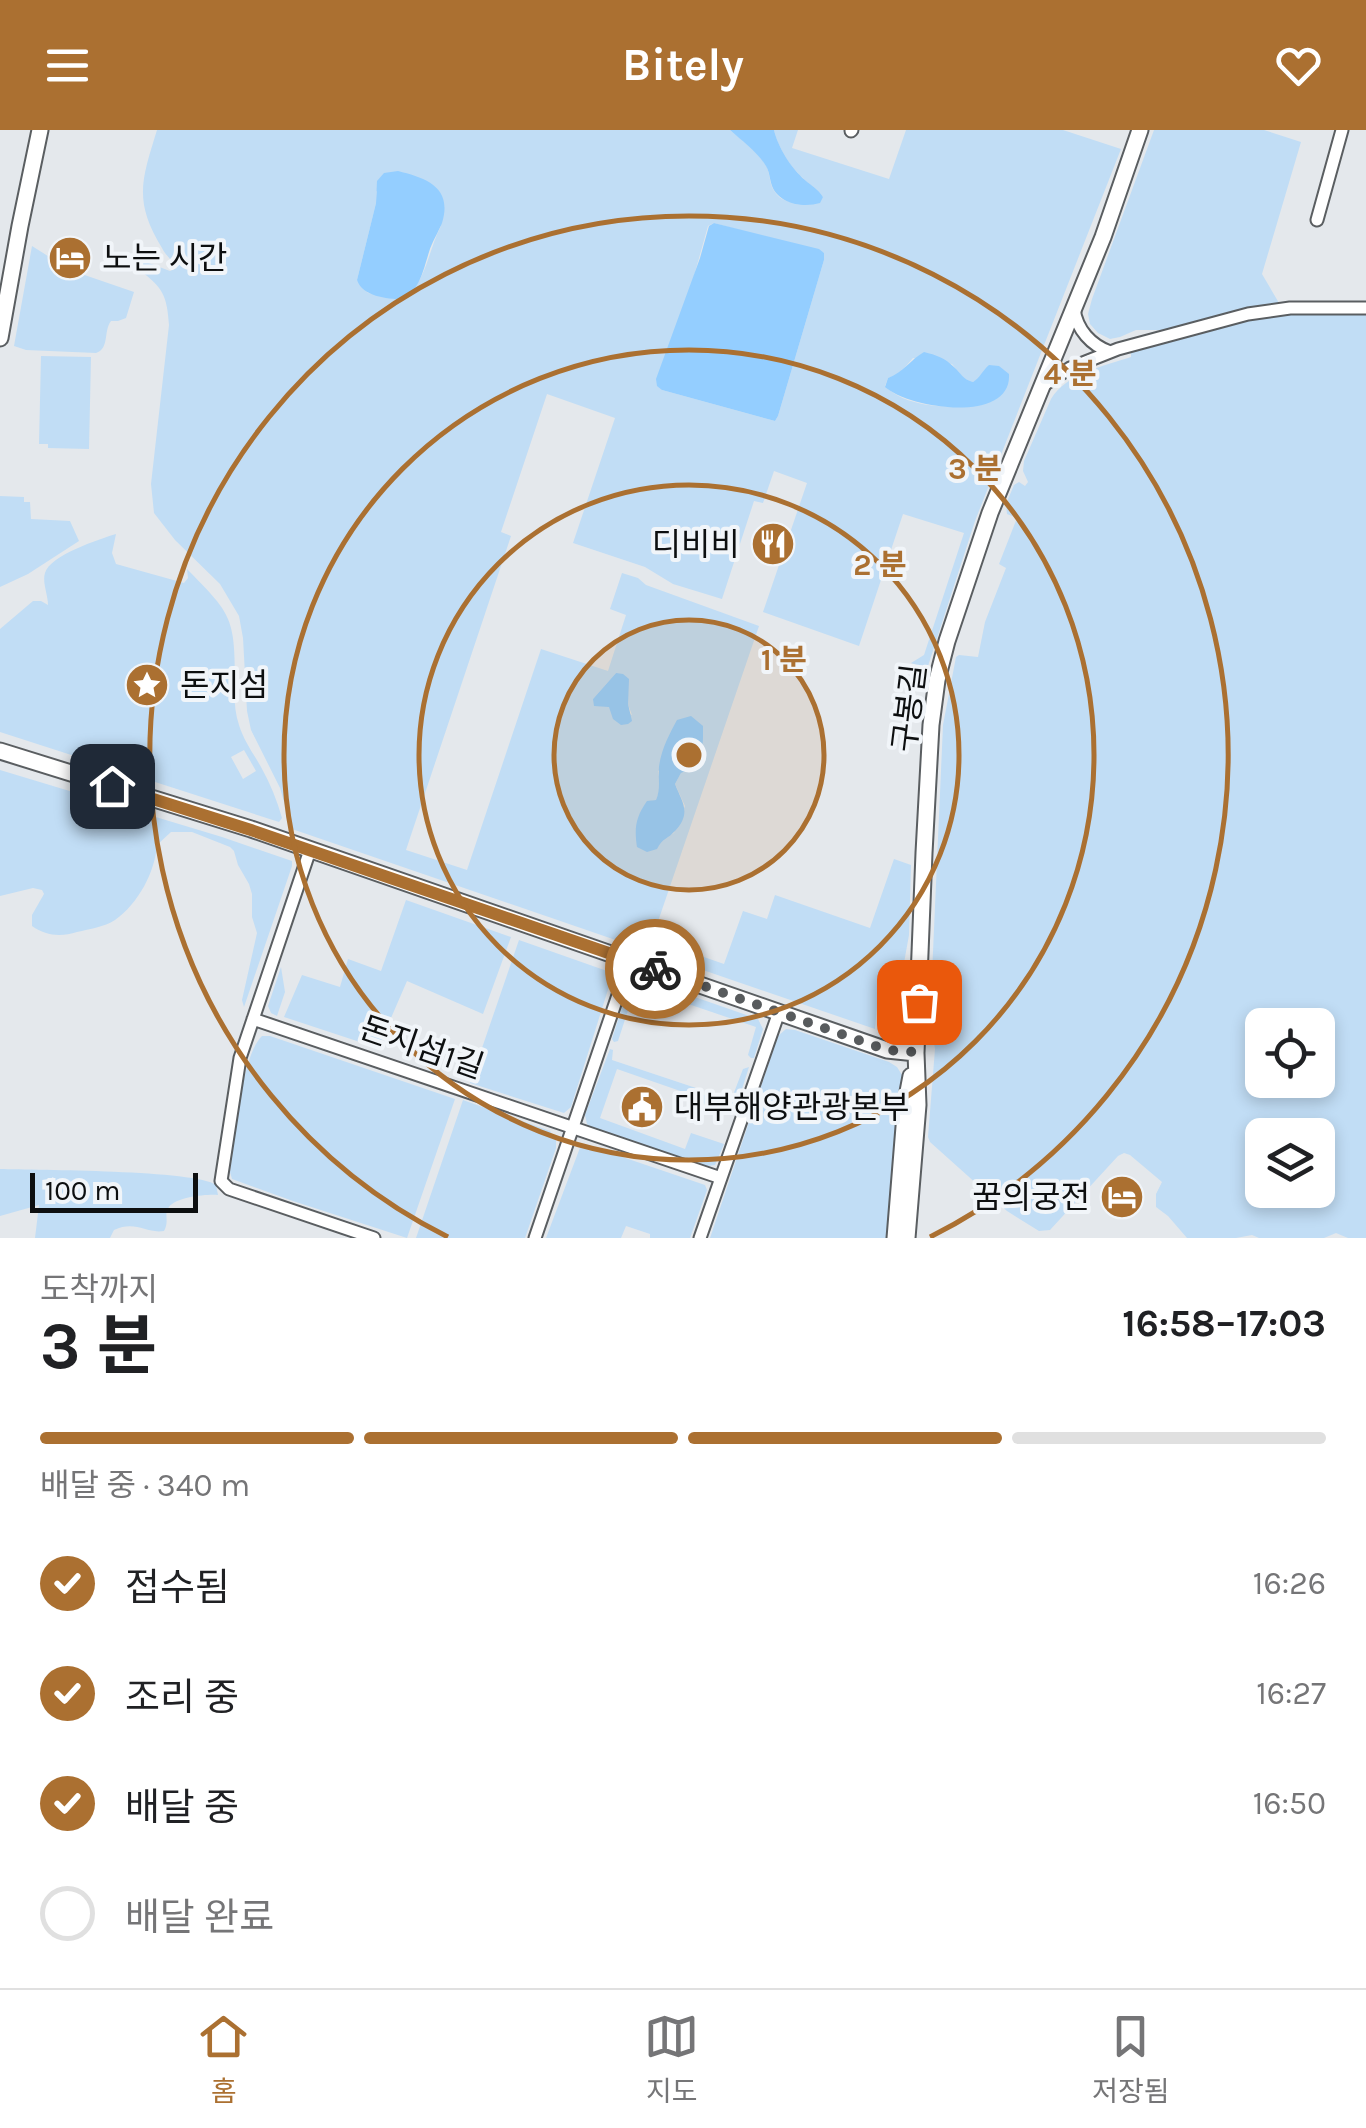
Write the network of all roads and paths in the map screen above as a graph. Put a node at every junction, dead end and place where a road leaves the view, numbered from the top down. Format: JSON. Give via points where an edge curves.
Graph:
{"nodes":[{"id":1,"x":40,"y":130,"type":"edge"},
{"id":2,"x":1140,"y":130,"type":"edge"},
{"id":3,"x":1342,"y":130,"type":"edge"},
{"id":4,"x":1317,"y":220,"type":"dead end"},
{"id":5,"x":1366,"y":308,"type":"edge"},
{"id":6,"x":1074,"y":309,"type":"junction"},
{"id":7,"x":0,"y":338,"type":"edge"},
{"id":8,"x":1110,"y":352,"type":"junction"},
{"id":9,"x":1040,"y":388,"type":"junction"},
{"id":10,"x":0,"y":752,"type":"edge"},
{"id":11,"x":310,"y":850,"type":"junction"},
{"id":12,"x":630,"y":960,"type":"junction"},
{"id":13,"x":778,"y":1012,"type":"junction"},
{"id":14,"x":253,"y":1019,"type":"junction"},
{"id":15,"x":916,"y":1052,"type":"junction"},
{"id":16,"x":573,"y":1129,"type":"junction"},
{"id":17,"x":721,"y":1178,"type":"junction"},
{"id":18,"x":374,"y":1238,"type":"edge"},
{"id":19,"x":535,"y":1238,"type":"edge"},
{"id":20,"x":700,"y":1238,"type":"edge"},
{"id":21,"x":895,"y":1238,"type":"edge"},
{"id":22,"x":907,"y":1238,"type":"edge"}],
"edges":[{"from":1,"to":7,"type":"street"},
{"from":2,"to":6,"type":"street","name":"구봉길"},
{"from":3,"to":4,"type":"street"},
{"from":5,"to":8,"type":"street","via":[[1262,310]]},
{"from":6,"to":8,"type":"street","via":[[1084,334]]},
{"from":6,"to":9,"type":"street","name":"구봉길"},
{"from":8,"to":9,"type":"street"},
{"from":9,"to":15,"type":"street","name":"구봉길","via":[[990,514],[937,680]]},
{"from":10,"to":11,"type":"street"},
{"from":11,"to":12,"type":"street"},
{"from":11,"to":14,"type":"street"},
{"from":12,"to":13,"type":"street"},
{"from":12,"to":16,"type":"street"},
{"from":13,"to":15,"type":"street","via":[[887,1050]]},
{"from":13,"to":17,"type":"street"},
{"from":14,"to":16,"type":"street","name":"돈지섬1길"},
{"from":14,"to":18,"type":"street","via":[[236,1076],[221,1182]]},
{"from":15,"to":21,"type":"street","name":"구봉길"},
{"from":15,"to":22,"type":"street","name":"구봉길"},
{"from":16,"to":17,"type":"street","name":"돈지섬1길"},
{"from":16,"to":19,"type":"street"},
{"from":17,"to":20,"type":"street"}]}
